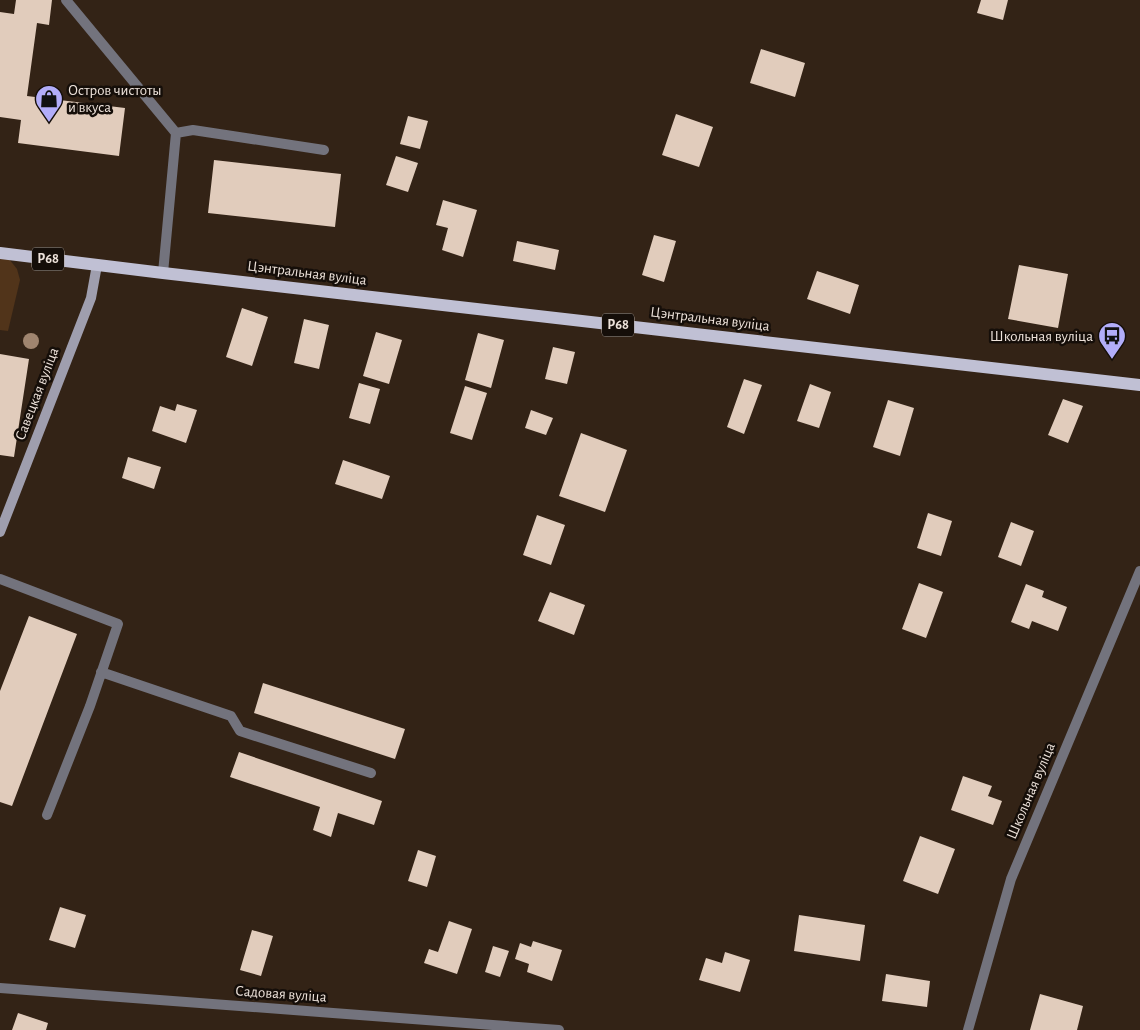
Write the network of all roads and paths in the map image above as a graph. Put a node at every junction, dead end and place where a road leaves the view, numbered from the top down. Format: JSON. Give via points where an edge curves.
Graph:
{"nodes":[{"id":1,"x":66,"y":0,"type":"edge"},
{"id":2,"x":176,"y":133,"type":"junction"},
{"id":3,"x":324,"y":150,"type":"dead end"},
{"id":4,"x":0,"y":253,"type":"edge"},
{"id":5,"x":97,"y":265,"type":"junction"},
{"id":6,"x":163,"y":273,"type":"junction"},
{"id":7,"x":1140,"y":385,"type":"edge"},
{"id":8,"x":0,"y":532,"type":"edge"},
{"id":9,"x":1140,"y":570,"type":"edge"},
{"id":10,"x":0,"y":579,"type":"edge"},
{"id":11,"x":102,"y":672,"type":"junction"},
{"id":12,"x":371,"y":773,"type":"dead end"},
{"id":13,"x":47,"y":815,"type":"dead end"},
{"id":14,"x":0,"y":988,"type":"edge"},
{"id":15,"x":559,"y":1030,"type":"edge"},
{"id":16,"x":968,"y":1030,"type":"edge"}],
"edges":[{"from":1,"to":2,"type":"street"},
{"from":2,"to":3,"type":"street","via":[[193,130]]},
{"from":2,"to":6,"type":"street"},
{"from":4,"to":5,"type":"main road","number":"Р68"},
{"from":5,"to":6,"type":"main road","name":"Цэнтральная вуліца","number":"Р68"},
{"from":5,"to":8,"type":"street","name":"Савецкая вуліца","via":[[91,298]]},
{"from":6,"to":7,"type":"main road","name":"Цэнтральная вуліца","number":"Р68"},
{"from":9,"to":16,"type":"street","name":"Школьная вуліца","via":[[1011,879]]},
{"from":10,"to":11,"type":"street","via":[[118,624]]},
{"from":11,"to":12,"type":"street","via":[[231,716],[240,731]]},
{"from":11,"to":13,"type":"street"},
{"from":14,"to":15,"type":"street","name":"Садовая вуліца"}]}
